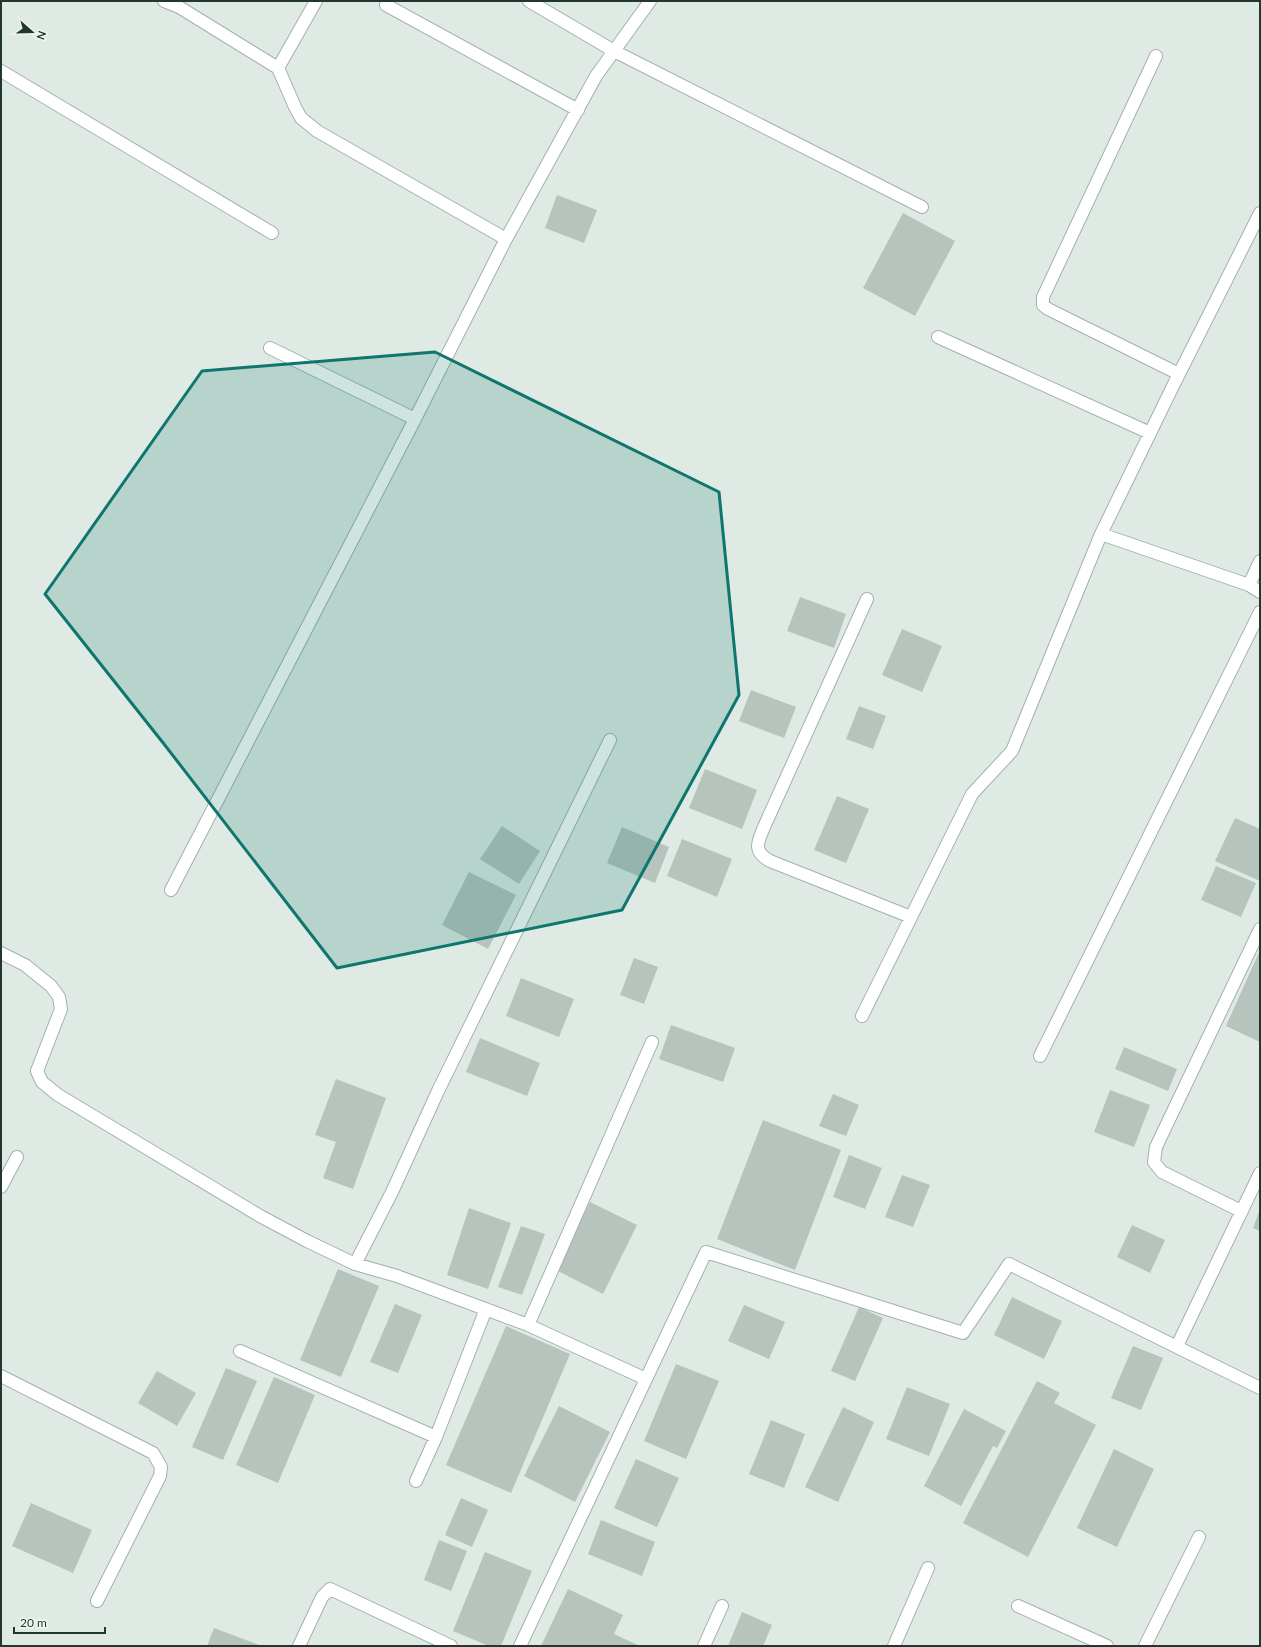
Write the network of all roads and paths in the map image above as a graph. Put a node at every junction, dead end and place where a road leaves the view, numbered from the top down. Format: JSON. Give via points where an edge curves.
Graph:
{"nodes":[{"id":1,"x":164,"y":1,"type":"edge"},
{"id":2,"x":316,"y":1,"type":"edge"},
{"id":3,"x":529,"y":1,"type":"edge"},
{"id":4,"x":650,"y":1,"type":"edge"},
{"id":5,"x":180,"y":4,"type":"edge"},
{"id":6,"x":386,"y":4,"type":"dead end"},
{"id":7,"x":614,"y":51,"type":"junction"},
{"id":8,"x":1156,"y":56,"type":"dead end"},
{"id":9,"x":278,"y":68,"type":"junction"},
{"id":10,"x":1,"y":71,"type":"edge"},
{"id":11,"x":578,"y":110,"type":"junction"},
{"id":12,"x":922,"y":207,"type":"dead end"},
{"id":13,"x":1260,"y":213,"type":"edge"},
{"id":14,"x":272,"y":233,"type":"dead end"},
{"id":15,"x":506,"y":240,"type":"junction"},
{"id":16,"x":938,"y":337,"type":"dead end"},
{"id":17,"x":270,"y":348,"type":"dead end"},
{"id":18,"x":1179,"y":374,"type":"junction"},
{"id":19,"x":416,"y":419,"type":"junction"},
{"id":20,"x":1150,"y":433,"type":"junction"},
{"id":21,"x":1101,"y":534,"type":"junction"},
{"id":22,"x":1260,"y":562,"type":"edge"},
{"id":23,"x":1249,"y":585,"type":"junction"},
{"id":24,"x":1260,"y":592,"type":"edge"},
{"id":25,"x":867,"y":599,"type":"dead end"},
{"id":26,"x":1260,"y":612,"type":"edge"},
{"id":27,"x":610,"y":740,"type":"dead end"},
{"id":28,"x":171,"y":890,"type":"dead end"},
{"id":29,"x":911,"y":917,"type":"junction"},
{"id":30,"x":1260,"y":930,"type":"edge"},
{"id":31,"x":1,"y":953,"type":"edge"},
{"id":32,"x":862,"y":1016,"type":"dead end"},
{"id":33,"x":652,"y":1042,"type":"dead end"},
{"id":34,"x":1040,"y":1056,"type":"dead end"},
{"id":35,"x":17,"y":1157,"type":"dead end"},
{"id":36,"x":1260,"y":1173,"type":"edge"},
{"id":37,"x":1,"y":1187,"type":"edge"},
{"id":38,"x":1241,"y":1212,"type":"junction"},
{"id":39,"x":355,"y":1264,"type":"junction"},
{"id":40,"x":486,"y":1310,"type":"junction"},
{"id":41,"x":528,"y":1324,"type":"junction"},
{"id":42,"x":1177,"y":1346,"type":"junction"},
{"id":43,"x":240,"y":1350,"type":"dead end"},
{"id":44,"x":1,"y":1376,"type":"edge"},
{"id":45,"x":646,"y":1379,"type":"junction"},
{"id":46,"x":1260,"y":1388,"type":"edge"},
{"id":47,"x":436,"y":1437,"type":"junction"},
{"id":48,"x":416,"y":1481,"type":"dead end"},
{"id":49,"x":1199,"y":1537,"type":"dead end"},
{"id":50,"x":928,"y":1568,"type":"dead end"},
{"id":51,"x":97,"y":1601,"type":"dead end"},
{"id":52,"x":722,"y":1606,"type":"dead end"},
{"id":53,"x":1018,"y":1606,"type":"dead end"},
{"id":54,"x":299,"y":1646,"type":"edge"},
{"id":55,"x":451,"y":1646,"type":"edge"},
{"id":56,"x":520,"y":1646,"type":"edge"},
{"id":57,"x":704,"y":1646,"type":"edge"},
{"id":58,"x":894,"y":1646,"type":"edge"},
{"id":59,"x":1107,"y":1646,"type":"edge"},
{"id":60,"x":1145,"y":1646,"type":"edge"}],
"edges":[{"from":1,"to":5,"type":"street"},
{"from":2,"to":9,"type":"street"},
{"from":3,"to":7,"type":"street"},
{"from":4,"to":7,"type":"street"},
{"from":5,"to":9,"type":"street"},
{"from":6,"to":11,"type":"street"},
{"from":7,"to":11,"type":"street","via":[[596,76]]},
{"from":7,"to":12,"type":"street"},
{"from":8,"to":18,"type":"street","via":[[1042,298],[1042,305]]},
{"from":9,"to":15,"type":"street","via":[[294,107],[301,118],[317,131]]},
{"from":10,"to":14,"type":"street"},
{"from":11,"to":15,"type":"street"},
{"from":13,"to":18,"type":"street"},
{"from":15,"to":19,"type":"street"},
{"from":16,"to":20,"type":"street"},
{"from":17,"to":19,"type":"street"},
{"from":18,"to":20,"type":"street"},
{"from":19,"to":28,"type":"street"},
{"from":20,"to":21,"type":"street"},
{"from":21,"to":23,"type":"street"},
{"from":21,"to":29,"type":"street","via":[[1012,751],[972,794]]},
{"from":22,"to":23,"type":"street"},
{"from":23,"to":24,"type":"street"},
{"from":25,"to":29,"type":"street","via":[[757,847],[761,855],[770,861]]},
{"from":26,"to":34,"type":"street"},
{"from":27,"to":39,"type":"street"},
{"from":29,"to":32,"type":"street"},
{"from":30,"to":38,"type":"street","via":[[1156,1147],[1154,1162],[1162,1172]]},
{"from":31,"to":39,"type":"street","via":[[25,965],[51,986],[59,997],[61,1009],[37,1071],[42,1082],[115,1130],[260,1216]]},
{"from":33,"to":41,"type":"street"},
{"from":35,"to":37,"type":"street"},
{"from":36,"to":38,"type":"street"},
{"from":38,"to":42,"type":"street"},
{"from":39,"to":40,"type":"street","via":[[397,1276]]},
{"from":40,"to":41,"type":"street"},
{"from":40,"to":47,"type":"street"},
{"from":41,"to":45,"type":"street"},
{"from":42,"to":45,"type":"street","via":[[1009,1264],[963,1333],[706,1252]]},
{"from":42,"to":46,"type":"street"},
{"from":43,"to":47,"type":"street"},
{"from":44,"to":51,"type":"street","via":[[153,1453],[161,1467],[160,1476]]},
{"from":45,"to":56,"type":"street"},
{"from":47,"to":48,"type":"street"},
{"from":49,"to":60,"type":"street"},
{"from":50,"to":58,"type":"street"},
{"from":52,"to":57,"type":"street"},
{"from":53,"to":59,"type":"street"},
{"from":54,"to":55,"type":"street","via":[[322,1597],[330,1589]]}]}
